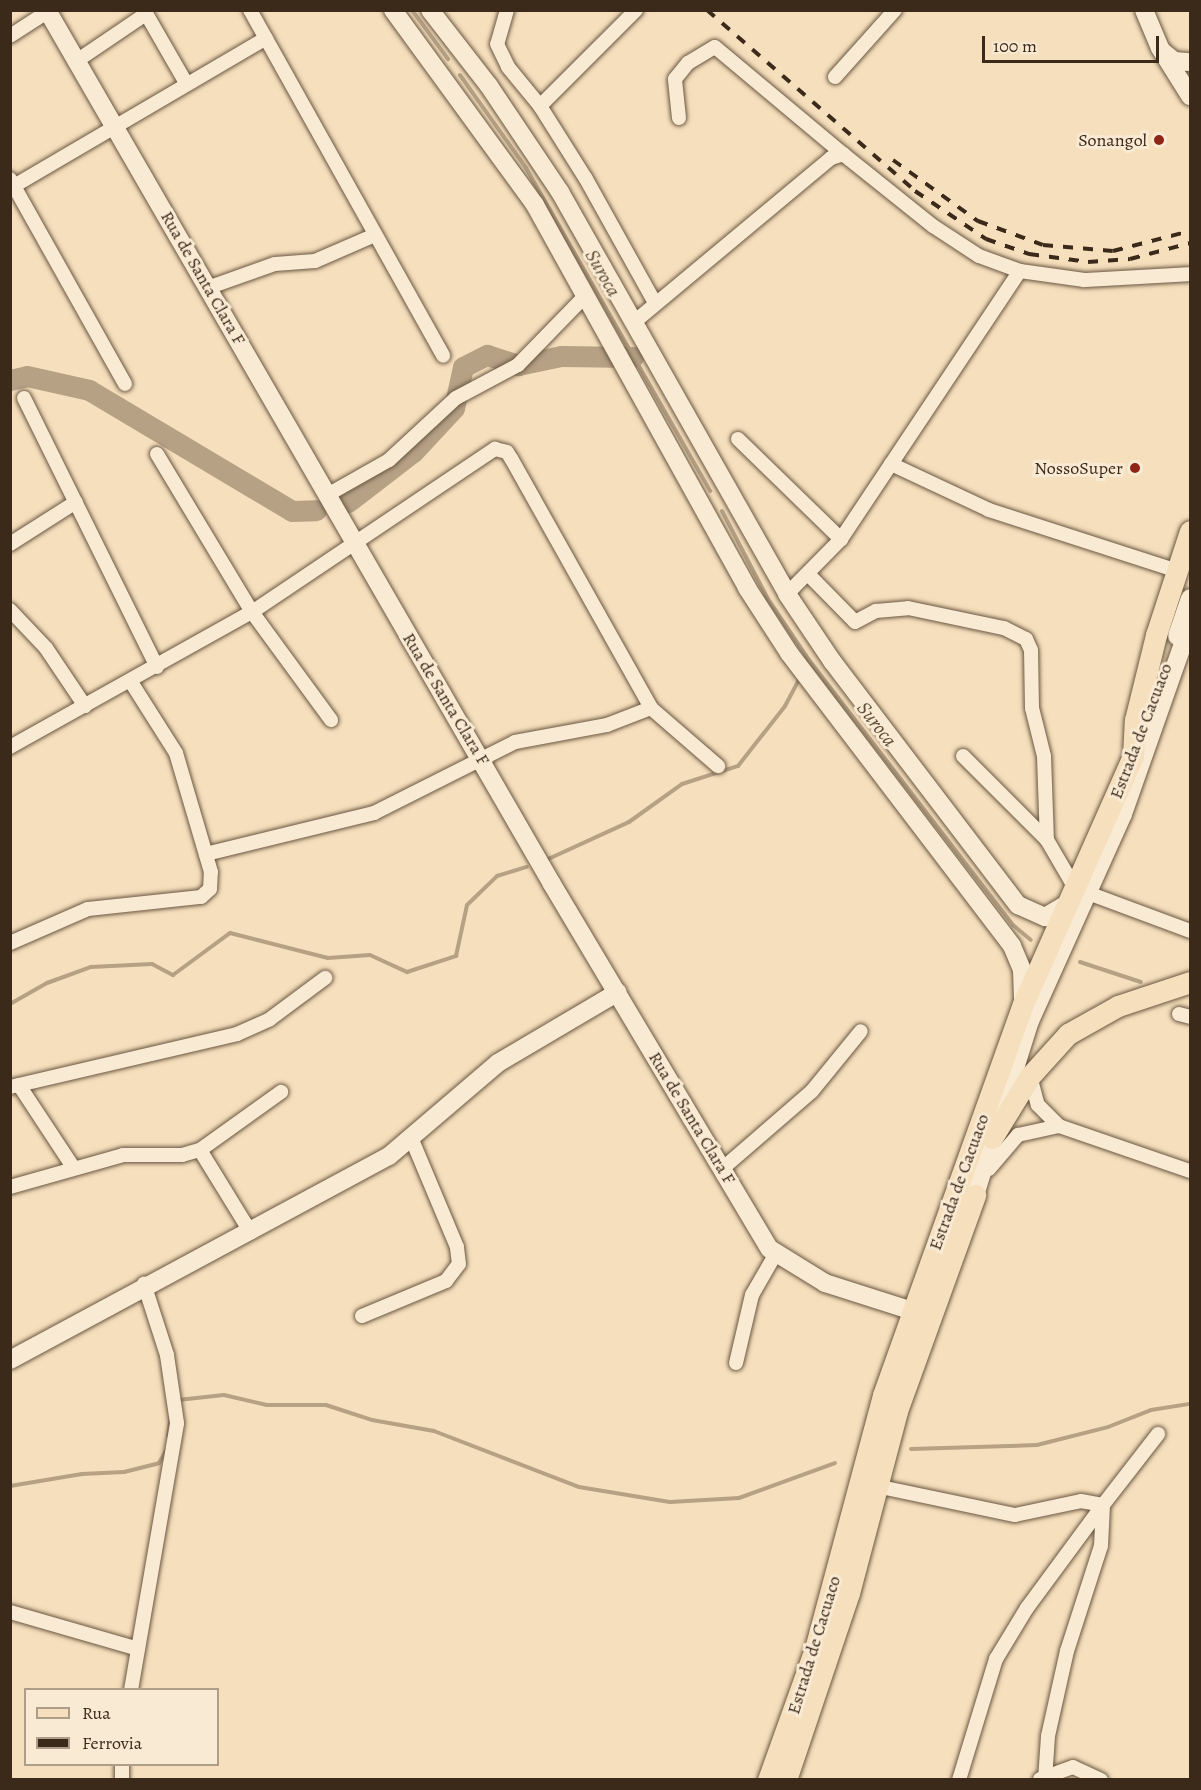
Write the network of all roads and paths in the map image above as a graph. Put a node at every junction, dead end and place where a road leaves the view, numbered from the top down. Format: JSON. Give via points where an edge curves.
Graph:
{"nodes":[{"id":1,"x":250,"y":10,"type":"edge"},
{"id":2,"x":393,"y":10,"type":"edge"},
{"id":3,"x":430,"y":10,"type":"edge"},
{"id":4,"x":507,"y":10,"type":"edge"},
{"id":5,"x":636,"y":10,"type":"edge"},
{"id":6,"x":895,"y":10,"type":"edge"},
{"id":7,"x":1144,"y":10,"type":"edge"},
{"id":8,"x":47,"y":11,"type":"edge"},
{"id":9,"x":145,"y":12,"type":"edge"},
{"id":10,"x":10,"y":36,"type":"edge"},
{"id":11,"x":266,"y":38,"type":"junction"},
{"id":12,"x":1160,"y":48,"type":"junction"},
{"id":13,"x":464,"y":54,"type":"junction"},
{"id":14,"x":75,"y":62,"type":"junction"},
{"id":15,"x":1191,"y":62,"type":"edge"},
{"id":16,"x":440,"y":75,"type":"junction"},
{"id":17,"x":836,"y":77,"type":"dead end"},
{"id":18,"x":186,"y":83,"type":"junction"},
{"id":19,"x":1191,"y":96,"type":"edge"},
{"id":20,"x":540,"y":106,"type":"junction"},
{"id":21,"x":679,"y":117,"type":"dead end"},
{"id":22,"x":114,"y":126,"type":"junction"},
{"id":23,"x":843,"y":153,"type":"junction"},
{"id":24,"x":12,"y":182,"type":"edge"},
{"id":25,"x":375,"y":235,"type":"junction"},
{"id":26,"x":1020,"y":271,"type":"junction"},
{"id":27,"x":1191,"y":274,"type":"edge"},
{"id":28,"x":210,"y":287,"type":"junction"},
{"id":29,"x":585,"y":296,"type":"junction"},
{"id":30,"x":656,"y":303,"type":"junction"},
{"id":31,"x":633,"y":323,"type":"junction"},
{"id":32,"x":443,"y":356,"type":"dead end"},
{"id":33,"x":125,"y":384,"type":"dead end"},
{"id":34,"x":24,"y":398,"type":"dead end"},
{"id":35,"x":738,"y":439,"type":"dead end"},
{"id":36,"x":157,"y":454,"type":"dead end"},
{"id":37,"x":891,"y":464,"type":"junction"},
{"id":38,"x":729,"y":492,"type":"junction"},
{"id":39,"x":329,"y":494,"type":"junction"},
{"id":40,"x":75,"y":502,"type":"junction"},
{"id":41,"x":703,"y":507,"type":"junction"},
{"id":42,"x":1191,"y":531,"type":"edge"},
{"id":43,"x":356,"y":538,"type":"junction"},
{"id":44,"x":842,"y":539,"type":"junction"},
{"id":45,"x":10,"y":544,"type":"edge"},
{"id":46,"x":1176,"y":570,"type":"junction"},
{"id":47,"x":810,"y":576,"type":"junction"},
{"id":48,"x":788,"y":594,"type":"junction"},
{"id":49,"x":1191,"y":598,"type":"edge"},
{"id":50,"x":10,"y":610,"type":"edge"},
{"id":51,"x":252,"y":612,"type":"junction"},
{"id":52,"x":1191,"y":624,"type":"edge"},
{"id":53,"x":157,"y":667,"type":"junction"},
{"id":54,"x":131,"y":682,"type":"junction"},
{"id":55,"x":85,"y":706,"type":"junction"},
{"id":56,"x":651,"y":708,"type":"junction"},
{"id":57,"x":331,"y":720,"type":"dead end"},
{"id":58,"x":10,"y":747,"type":"edge"},
{"id":59,"x":963,"y":756,"type":"dead end"},
{"id":60,"x":1133,"y":756,"type":"junction"},
{"id":61,"x":482,"y":758,"type":"junction"},
{"id":62,"x":718,"y":766,"type":"dead end"},
{"id":63,"x":1047,"y":840,"type":"junction"},
{"id":64,"x":206,"y":854,"type":"junction"},
{"id":65,"x":1076,"y":895,"type":"junction"},
{"id":66,"x":1191,"y":931,"type":"edge"},
{"id":67,"x":10,"y":943,"type":"edge"},
{"id":68,"x":1048,"y":963,"type":"junction"},
{"id":69,"x":325,"y":978,"type":"dead end"},
{"id":70,"x":1189,"y":982,"type":"edge"},
{"id":71,"x":618,"y":992,"type":"junction"},
{"id":72,"x":1023,"y":1004,"type":"junction"},
{"id":73,"x":861,"y":1030,"type":"dead end"},
{"id":74,"x":1030,"y":1076,"type":"junction"},
{"id":75,"x":15,"y":1086,"type":"edge"},
{"id":76,"x":281,"y":1092,"type":"dead end"},
{"id":77,"x":1059,"y":1126,"type":"junction"},
{"id":78,"x":992,"y":1138,"type":"junction"},
{"id":79,"x":412,"y":1140,"type":"junction"},
{"id":80,"x":200,"y":1150,"type":"junction"},
{"id":81,"x":73,"y":1167,"type":"junction"},
{"id":82,"x":722,"y":1168,"type":"junction"},
{"id":83,"x":1191,"y":1171,"type":"edge"},
{"id":84,"x":10,"y":1187,"type":"edge"},
{"id":85,"x":975,"y":1195,"type":"junction"},
{"id":86,"x":251,"y":1233,"type":"junction"},
{"id":87,"x":775,"y":1255,"type":"junction"},
{"id":88,"x":144,"y":1284,"type":"junction"},
{"id":89,"x":913,"y":1311,"type":"junction"},
{"id":90,"x":362,"y":1316,"type":"dead end"},
{"id":91,"x":10,"y":1360,"type":"edge"},
{"id":92,"x":736,"y":1363,"type":"dead end"},
{"id":93,"x":1158,"y":1434,"type":"dead end"},
{"id":94,"x":876,"y":1486,"type":"junction"},
{"id":95,"x":1103,"y":1505,"type":"junction"},
{"id":96,"x":10,"y":1612,"type":"edge"},
{"id":97,"x":138,"y":1649,"type":"junction"},
{"id":98,"x":131,"y":1688,"type":"edge"},
{"id":99,"x":1043,"y":1778,"type":"edge"},
{"id":100,"x":768,"y":1779,"type":"edge"},
{"id":101,"x":786,"y":1779,"type":"edge"},
{"id":102,"x":959,"y":1779,"type":"edge"},
{"id":103,"x":1101,"y":1779,"type":"edge"}],
"edges":[{"from":1,"to":11,"type":"street"},
{"from":2,"to":16,"type":"main road"},
{"from":3,"to":13,"type":"main road"},
{"from":4,"to":20,"type":"street","via":[[497,44],[508,67]]},
{"from":5,"to":20,"type":"street"},
{"from":6,"to":17,"type":"street"},
{"from":7,"to":12,"type":"main road"},
{"from":8,"to":10,"type":"street"},
{"from":8,"to":14,"type":"main road","name":"Rua de Santa Clara F"},
{"from":9,"to":14,"type":"street"},
{"from":9,"to":18,"type":"street"},
{"from":11,"to":18,"type":"street"},
{"from":11,"to":25,"type":"street"},
{"from":12,"to":15,"type":"main road","via":[[1174,60]]},
{"from":12,"to":19,"type":"main road"},
{"from":13,"to":16,"type":"main road"},
{"from":13,"to":31,"type":"main road","via":[[560,192]]},
{"from":14,"to":22,"type":"main road","name":"Rua de Santa Clara F"},
{"from":16,"to":29,"type":"main road","via":[[535,205]]},
{"from":18,"to":22,"type":"street"},
{"from":20,"to":30,"type":"street"},
{"from":21,"to":23,"type":"street","via":[[675,79],[688,63],[715,47]]},
{"from":22,"to":24,"type":"street"},
{"from":22,"to":28,"type":"main road","name":"Rua de Santa Clara F"},
{"from":23,"to":26,"type":"street","via":[[933,226],[979,256]]},
{"from":23,"to":30,"type":"street","via":[[831,158]]},
{"from":24,"to":33,"type":"street"},
{"from":25,"to":28,"type":"street","via":[[315,261],[275,264]]},
{"from":25,"to":32,"type":"street"},
{"from":26,"to":27,"type":"street","via":[[1084,280]]},
{"from":26,"to":37,"type":"street"},
{"from":28,"to":39,"type":"main road","name":"Rua de Santa Clara F"},
{"from":29,"to":39,"type":"street","via":[[518,365],[456,398],[389,460]]},
{"from":29,"to":41,"type":"main road"},
{"from":30,"to":31,"type":"street"},
{"from":31,"to":38,"type":"main road"},
{"from":34,"to":40,"type":"street"},
{"from":35,"to":44,"type":"street"},
{"from":36,"to":51,"type":"street"},
{"from":37,"to":44,"type":"street"},
{"from":37,"to":46,"type":"street","via":[[989,510]]},
{"from":38,"to":41,"type":"main road"},
{"from":38,"to":48,"type":"main road"},
{"from":39,"to":43,"type":"main road","name":"Rua de Santa Clara F"},
{"from":40,"to":45,"type":"street"},
{"from":40,"to":53,"type":"street"},
{"from":41,"to":72,"type":"main road","via":[[795,660],[1012,946],[1022,970]]},
{"from":42,"to":46,"type":"main road"},
{"from":43,"to":51,"type":"street"},
{"from":43,"to":56,"type":"street","via":[[495,448],[507,452]]},
{"from":43,"to":61,"type":"main road","name":"Rua de Santa Clara F"},
{"from":44,"to":47,"type":"street"},
{"from":46,"to":60,"type":"main road","via":[[1135,720]]},
{"from":47,"to":48,"type":"street"},
{"from":47,"to":63,"type":"street","via":[[855,622],[876,611],[908,608],[994,626],[1026,639],[1031,650],[1032,708],[1044,756]]},
{"from":48,"to":65,"type":"main road","via":[[832,662],[1018,905],[1045,917]]},
{"from":49,"to":60,"type":"main road","name":"Estrada de Cacuaco"},
{"from":50,"to":55,"type":"street","via":[[46,648]]},
{"from":51,"to":53,"type":"street"},
{"from":51,"to":57,"type":"street"},
{"from":52,"to":65,"type":"main road","name":"Estrada de Cacuaco","via":[[1123,814]]},
{"from":53,"to":54,"type":"street"},
{"from":54,"to":55,"type":"street"},
{"from":54,"to":64,"type":"street","via":[[176,753]]},
{"from":55,"to":58,"type":"street"},
{"from":56,"to":61,"type":"street","via":[[607,725],[515,742]]},
{"from":56,"to":62,"type":"street"},
{"from":59,"to":63,"type":"street"},
{"from":60,"to":65,"type":"main road","name":"Estrada de Cacuaco"},
{"from":61,"to":64,"type":"street","via":[[374,813]]},
{"from":61,"to":71,"type":"main road","name":"Rua de Santa Clara F"},
{"from":63,"to":65,"type":"street"},
{"from":64,"to":67,"type":"street","via":[[212,879],[210,890],[201,897],[88,909]]},
{"from":65,"to":66,"type":"street"},
{"from":65,"to":68,"type":"main road","name":"Estrada de Cacuaco"},
{"from":68,"to":72,"type":"main road","name":"Estrada de Cacuaco"},
{"from":68,"to":78,"type":"main road","name":"Estrada de Cacuaco"},
{"from":69,"to":75,"type":"street","via":[[270,1020],[237,1034]]},
{"from":70,"to":74,"type":"main road","name":"Estrada de Cacuaco","via":[[1118,1006],[1068,1034]]},
{"from":71,"to":79,"type":"main road","via":[[498,1063]]},
{"from":71,"to":82,"type":"main road","name":"Rua de Santa Clara F"},
{"from":72,"to":89,"type":"main road","name":"Estrada de Cacuaco"},
{"from":73,"to":82,"type":"street","via":[[812,1091]]},
{"from":74,"to":77,"type":"street","via":[[1038,1105]]},
{"from":74,"to":78,"type":"main road","name":"Estrada de Cacuaco"},
{"from":75,"to":81,"type":"street"},
{"from":76,"to":80,"type":"street"},
{"from":77,"to":83,"type":"street"},
{"from":77,"to":85,"type":"street","via":[[1013,1139],[997,1154]]},
{"from":78,"to":85,"type":"main road","name":"Estrada de Cacuaco"},
{"from":79,"to":86,"type":"main road"},
{"from":79,"to":90,"type":"street","via":[[458,1247],[459,1264],[446,1281]]},
{"from":80,"to":81,"type":"street","via":[[182,1155],[133,1153]]},
{"from":80,"to":86,"type":"street"},
{"from":81,"to":84,"type":"street"},
{"from":82,"to":87,"type":"main road","name":"Rua de Santa Clara F"},
{"from":85,"to":94,"type":"main road","name":"Estrada de Cacuaco","via":[[900,1400]]},
{"from":86,"to":88,"type":"main road"},
{"from":87,"to":89,"type":"main road","name":"Rua de Santa Clara F","via":[[825,1283]]},
{"from":87,"to":92,"type":"street","via":[[752,1295]]},
{"from":88,"to":91,"type":"main road"},
{"from":88,"to":97,"type":"street","via":[[166,1355],[177,1423]]},
{"from":89,"to":100,"type":"main road","name":"Estrada de Cacuaco","via":[[884,1395],[815,1649]]},
{"from":93,"to":95,"type":"street"},
{"from":94,"to":95,"type":"street","via":[[1015,1515],[1081,1501]]},
{"from":94,"to":101,"type":"main road","name":"Estrada de Cacuaco","via":[[849,1593]]},
{"from":95,"to":99,"type":"street","via":[[1101,1546],[1070,1641],[1048,1736]]},
{"from":95,"to":102,"type":"street","via":[[1027,1608],[996,1659]]},
{"from":96,"to":97,"type":"street"},
{"from":97,"to":98,"type":"street"},
{"from":99,"to":103,"type":"street","via":[[1073,1767]]}]}
